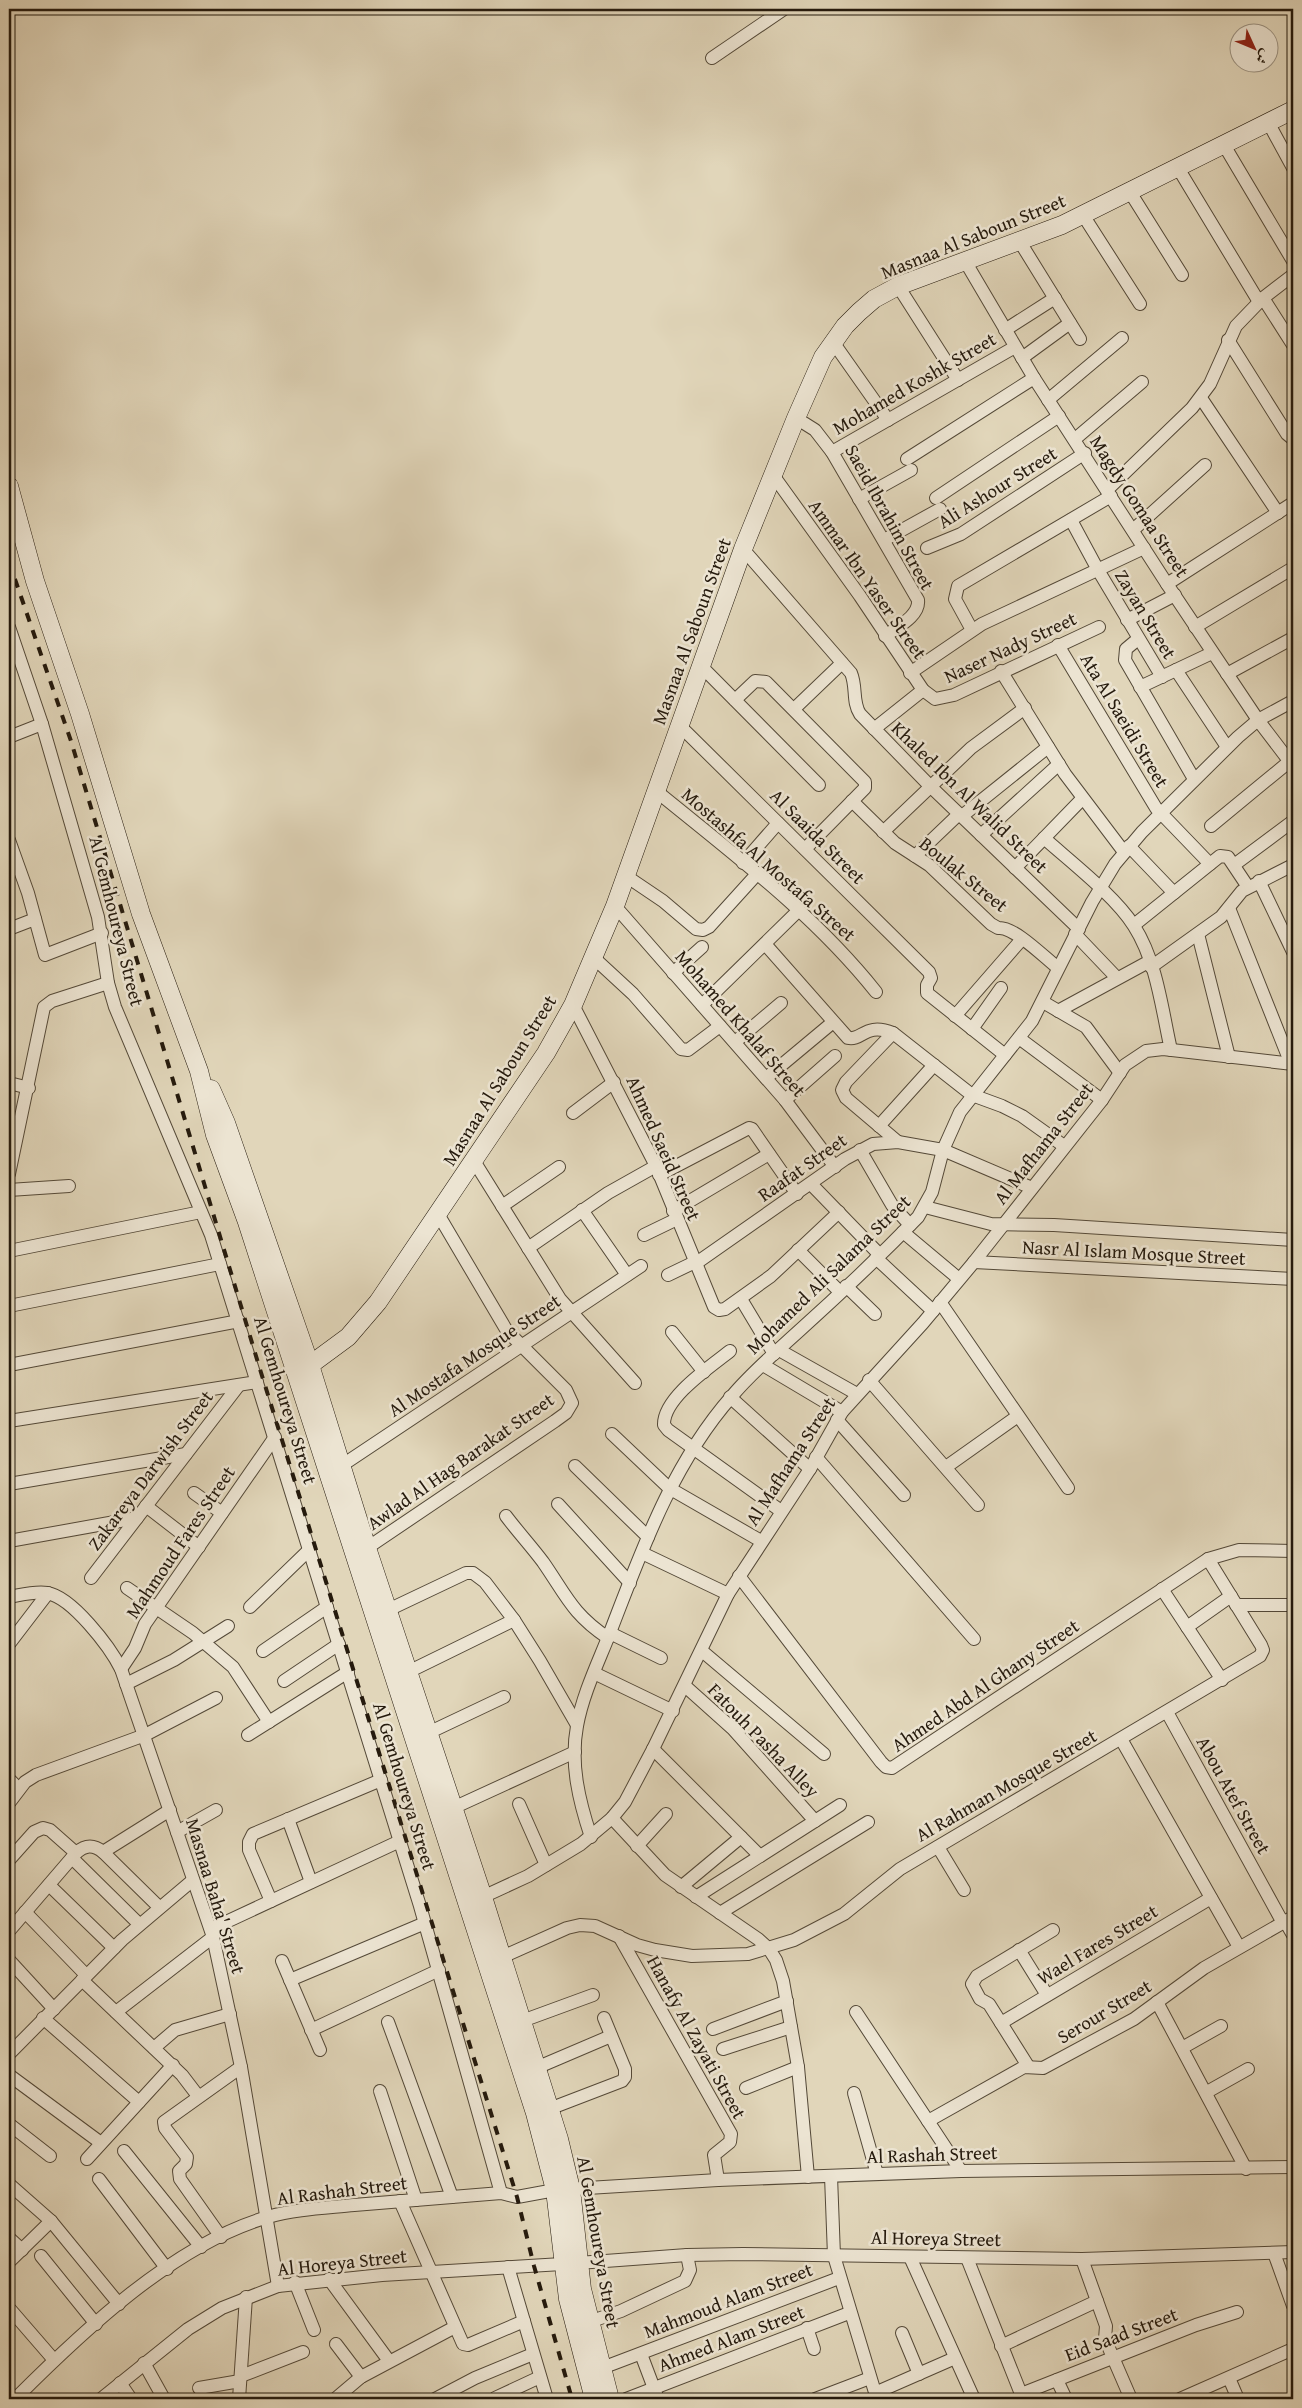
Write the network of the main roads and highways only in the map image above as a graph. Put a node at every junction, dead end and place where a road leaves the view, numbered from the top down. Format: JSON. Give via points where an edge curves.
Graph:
{"nodes":[{"id":1,"x":1293,"y":110,"type":"edge"},
{"id":2,"x":9,"y":486,"type":"edge"},
{"id":3,"x":272,"y":1276,"type":"junction"},
{"id":4,"x":310,"y":1365,"type":"junction"},
{"id":5,"x":335,"y":1470,"type":"junction"},
{"id":6,"x":475,"y":1900,"type":"junction"},
{"id":7,"x":563,"y":2189,"type":"junction"},
{"id":8,"x":570,"y":2263,"type":"junction"},
{"id":9,"x":594,"y":2399,"type":"edge"},
{"id":10,"x":610,"y":2399,"type":"edge"}],
"edges":[{"from":1,"to":4,"type":"main road","name":"Masnaa Al Saboun Street","via":[[1083,215],[1020,242],[898,286],[859,312],[833,342],[796,418],[743,550],[615,906],[573,1005],[546,1053],[364,1320],[348,1337]]},
{"from":2,"to":3,"type":"main road","name":"Al Gemhoureya Street","via":[[35,581],[142,914],[199,1071],[212,1090],[226,1124]]},
{"from":3,"to":4,"type":"main road","name":"Al Gemhoureya Street"},
{"from":3,"to":5,"type":"main road","name":"Al Gemhoureya Street"},
{"from":4,"to":5,"type":"main road","name":"Al Gemhoureya Street"},
{"from":5,"to":6,"type":"main road","name":"Al Gemhoureya Street"},
{"from":5,"to":6,"type":"main road","name":"Al Gemhoureya Street","via":[[367,1548],[453,1808]]},
{"from":6,"to":7,"type":"main road","name":"Al Gemhoureya Street","via":[[535,2113]]},
{"from":6,"to":7,"type":"main road","name":"Al Gemhoureya Street","via":[[502,1956],[549,2109]]},
{"from":7,"to":8,"type":"main road","name":"Al Gemhoureya Street"},
{"from":8,"to":9,"type":"main road","name":"Al Gemhoureya Street","via":[[568,2299]]},
{"from":8,"to":10,"type":"main road","name":"Al Gemhoureya Street","via":[[590,2322]]}]}
